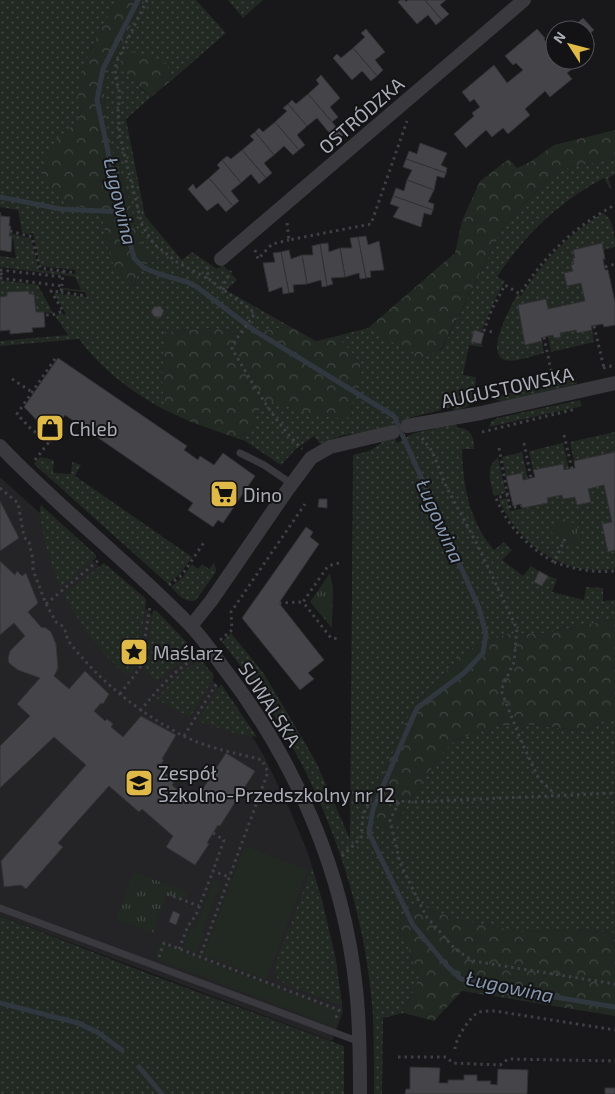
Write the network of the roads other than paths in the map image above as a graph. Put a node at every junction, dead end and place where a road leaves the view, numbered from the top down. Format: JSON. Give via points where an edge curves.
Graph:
{"nodes":[{"id":1,"x":524,"y":0,"type":"edge"},
{"id":2,"x":221,"y":259,"type":"dead end"},
{"id":3,"x":615,"y":383,"type":"edge"},
{"id":4,"x":409,"y":425,"type":"road end"},
{"id":5,"x":393,"y":432,"type":"dead end"},
{"id":6,"x":0,"y":446,"type":"edge"},
{"id":7,"x":240,"y":453,"type":"dead end"},
{"id":8,"x":292,"y":484,"type":"junction"},
{"id":9,"x":191,"y":626,"type":"junction"},
{"id":10,"x":0,"y":908,"type":"edge"},
{"id":11,"x":360,"y":1042,"type":"junction"},
{"id":12,"x":360,"y":1094,"type":"edge"}],
"edges":[{"from":1,"to":2,"type":"street","name":"OSTRÓDZKA"},
{"from":3,"to":4,"type":"street","name":"AUGUSTOWSKA","via":[[481,413]]},
{"from":5,"to":8,"type":"street","via":[[330,447],[312,458]]},
{"from":6,"to":9,"type":"street","name":"SUWALSKA"},
{"from":7,"to":8,"type":"lane"},
{"from":8,"to":9,"type":"street"},
{"from":9,"to":11,"type":"street","name":"SUWALSKA","via":[[213,644],[259,716],[298,785],[322,841],[347,933]]},
{"from":10,"to":11,"type":"lane"},
{"from":11,"to":12,"type":"street","name":"SUWALSKA"}]}
